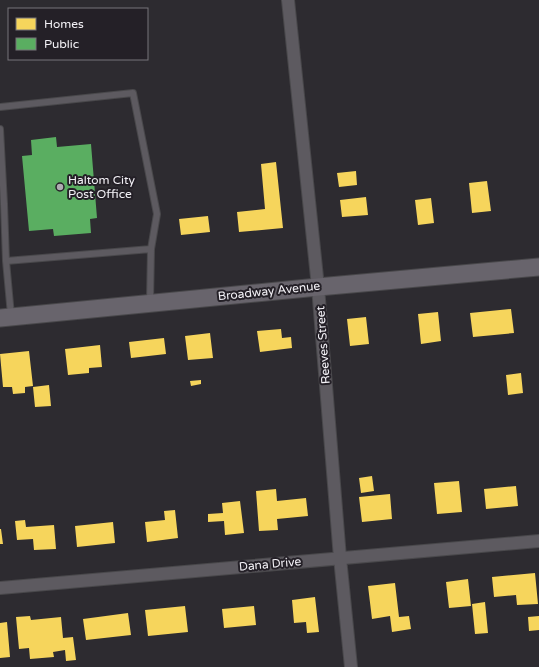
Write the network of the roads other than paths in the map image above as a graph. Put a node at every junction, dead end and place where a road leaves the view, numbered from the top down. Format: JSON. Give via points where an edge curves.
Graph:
{"nodes":[{"id":1,"x":288,"y":0,"type":"edge"},
{"id":2,"x":0,"y":107,"type":"edge"},
{"id":3,"x":0,"y":129,"type":"edge"},
{"id":4,"x":151,"y":249,"type":"junction"},
{"id":5,"x":6,"y":261,"type":"junction"},
{"id":6,"x":539,"y":267,"type":"edge"},
{"id":7,"x":318,"y":287,"type":"junction"},
{"id":8,"x":150,"y":303,"type":"junction"},
{"id":9,"x":6,"y":317,"type":"edge"},
{"id":10,"x":539,"y":541,"type":"edge"},
{"id":11,"x":340,"y":558,"type":"junction"},
{"id":12,"x":0,"y":588,"type":"edge"},
{"id":13,"x":351,"y":667,"type":"edge"}],
"edges":[{"from":1,"to":7,"type":"street","name":"Reeves Street"},
{"from":2,"to":4,"type":"lane","via":[[133,93],[157,214]]},
{"from":3,"to":5,"type":"lane"},
{"from":4,"to":5,"type":"lane"},
{"from":4,"to":8,"type":"lane"},
{"from":5,"to":9,"type":"lane"},
{"from":6,"to":7,"type":"main road","name":"Broadway Avenue"},
{"from":7,"to":8,"type":"main road","name":"Broadway Avenue"},
{"from":7,"to":11,"type":"street","name":"Reeves Street"},
{"from":8,"to":9,"type":"main road","name":"Broadway Avenue"},
{"from":10,"to":11,"type":"street","name":"Dana Drive"},
{"from":11,"to":12,"type":"street","name":"Dana Drive"},
{"from":11,"to":13,"type":"street","name":"Reeves Street"}]}
